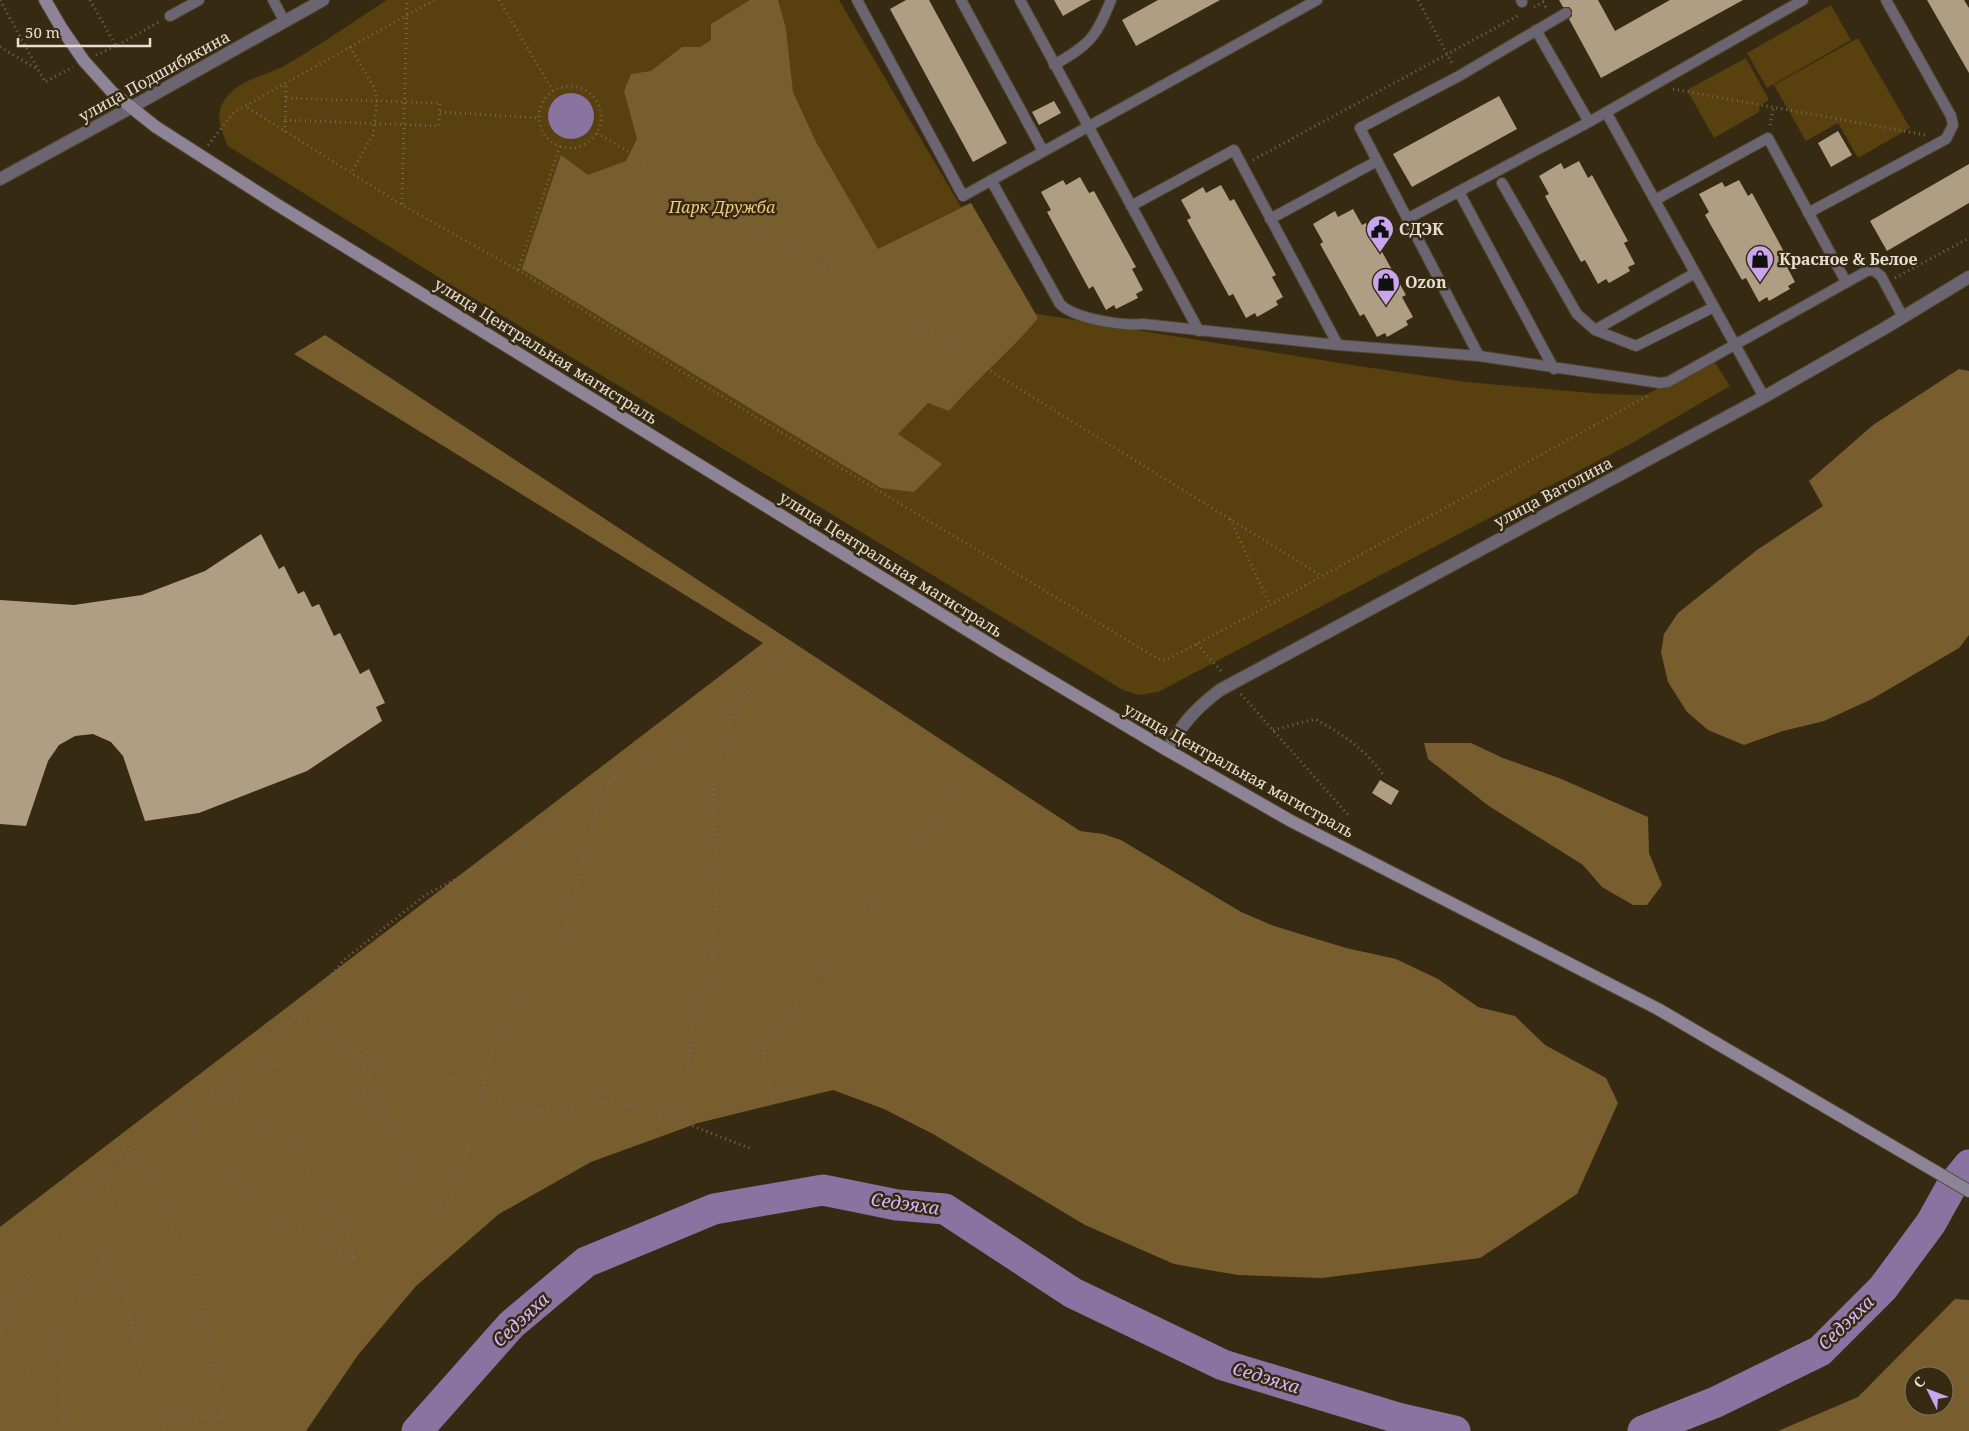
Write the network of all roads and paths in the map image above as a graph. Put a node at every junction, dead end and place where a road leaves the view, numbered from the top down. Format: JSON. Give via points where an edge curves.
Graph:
{"nodes":[{"id":1,"x":0,"y":0,"type":"edge"},
{"id":2,"x":45,"y":0,"type":"edge"},
{"id":3,"x":90,"y":0,"type":"edge"},
{"id":4,"x":199,"y":0,"type":"edge"},
{"id":5,"x":273,"y":0,"type":"edge"},
{"id":6,"x":323,"y":0,"type":"edge"},
{"id":7,"x":406,"y":0,"type":"edge"},
{"id":8,"x":434,"y":0,"type":"edge"},
{"id":9,"x":499,"y":0,"type":"edge"},
{"id":10,"x":858,"y":0,"type":"edge"},
{"id":11,"x":961,"y":0,"type":"edge"},
{"id":12,"x":1020,"y":0,"type":"edge"},
{"id":13,"x":1111,"y":0,"type":"edge"},
{"id":14,"x":1317,"y":0,"type":"edge"},
{"id":15,"x":1418,"y":0,"type":"edge"},
{"id":16,"x":1803,"y":0,"type":"edge"},
{"id":17,"x":1886,"y":0,"type":"edge"},
{"id":18,"x":1543,"y":2,"type":"dead end"},
{"id":19,"x":1537,"y":5,"type":"dead end"},
{"id":20,"x":1566,"y":13,"type":"dead end"},
{"id":21,"x":170,"y":16,"type":"joint"},
{"id":22,"x":406,"y":16,"type":"junction"},
{"id":23,"x":1516,"y":16,"type":"dead end"},
{"id":24,"x":285,"y":22,"type":"junction"},
{"id":25,"x":1536,"y":30,"type":"junction"},
{"id":26,"x":116,"y":46,"type":"junction"},
{"id":27,"x":0,"y":47,"type":"edge"},
{"id":28,"x":350,"y":48,"type":"junction"},
{"id":29,"x":1448,"y":54,"type":"junction"},
{"id":30,"x":84,"y":61,"type":"junction"},
{"id":31,"x":1054,"y":65,"type":"junction"},
{"id":32,"x":38,"y":69,"type":"junction"},
{"id":33,"x":1459,"y":76,"type":"junction"},
{"id":34,"x":286,"y":84,"type":"junction"},
{"id":35,"x":1653,"y":86,"type":"junction"},
{"id":36,"x":552,"y":91,"type":"junction"},
{"id":37,"x":286,"y":98,"type":"junction"},
{"id":38,"x":377,"y":101,"type":"junction"},
{"id":39,"x":405,"y":102,"type":"junction"},
{"id":40,"x":245,"y":106,"type":"junction"},
{"id":41,"x":1774,"y":106,"type":"junction"},
{"id":42,"x":130,"y":108,"type":"junction"},
{"id":43,"x":440,"y":112,"type":"junction"},
{"id":44,"x":1606,"y":112,"type":"junction"},
{"id":45,"x":539,"y":118,"type":"junction"},
{"id":46,"x":285,"y":120,"type":"junction"},
{"id":47,"x":1589,"y":122,"type":"junction"},
{"id":48,"x":376,"y":123,"type":"junction"},
{"id":49,"x":404,"y":124,"type":"junction"},
{"id":50,"x":1087,"y":126,"type":"junction"},
{"id":51,"x":285,"y":132,"type":"junction"},
{"id":52,"x":597,"y":133,"type":"junction"},
{"id":53,"x":1768,"y":138,"type":"junction"},
{"id":54,"x":1946,"y":139,"type":"junction"},
{"id":55,"x":560,"y":146,"type":"junction"},
{"id":56,"x":1043,"y":151,"type":"junction"},
{"id":57,"x":200,"y":156,"type":"junction"},
{"id":58,"x":1377,"y":161,"type":"junction"},
{"id":59,"x":1242,"y":166,"type":"junction"},
{"id":60,"x":351,"y":172,"type":"junction"},
{"id":61,"x":0,"y":179,"type":"edge"},
{"id":62,"x":991,"y":180,"type":"junction"},
{"id":63,"x":1502,"y":183,"type":"dead end"},
{"id":64,"x":1459,"y":192,"type":"junction"},
{"id":65,"x":1655,"y":200,"type":"junction"},
{"id":66,"x":402,"y":205,"type":"junction"},
{"id":67,"x":1131,"y":206,"type":"junction"},
{"id":68,"x":1808,"y":213,"type":"junction"},
{"id":69,"x":1270,"y":219,"type":"junction"},
{"id":70,"x":1407,"y":219,"type":"junction"},
{"id":71,"x":518,"y":270,"type":"junction"},
{"id":72,"x":1695,"y":273,"type":"junction"},
{"id":73,"x":1969,"y":277,"type":"edge"},
{"id":74,"x":1846,"y":282,"type":"junction"},
{"id":75,"x":1714,"y":307,"type":"junction"},
{"id":76,"x":1904,"y":317,"type":"junction"},
{"id":77,"x":1595,"y":330,"type":"junction"},
{"id":78,"x":1199,"y":331,"type":"junction"},
{"id":79,"x":1734,"y":344,"type":"junction"},
{"id":80,"x":1338,"y":345,"type":"junction"},
{"id":81,"x":1479,"y":356,"type":"junction"},
{"id":82,"x":1554,"y":369,"type":"junction"},
{"id":83,"x":1645,"y":395,"type":"dead end"},
{"id":84,"x":1764,"y":397,"type":"junction"},
{"id":85,"x":1230,"y":518,"type":"junction"},
{"id":86,"x":1322,"y":576,"type":"junction"},
{"id":87,"x":1270,"y":605,"type":"junction"},
{"id":88,"x":1197,"y":644,"type":"junction"},
{"id":89,"x":789,"y":646,"type":"dead end"},
{"id":90,"x":1232,"y":684,"type":"junction"},
{"id":91,"x":736,"y":706,"type":"junction"},
{"id":92,"x":1273,"y":730,"type":"junction"},
{"id":93,"x":1167,"y":750,"type":"junction"},
{"id":94,"x":968,"y":761,"type":"dead end"},
{"id":95,"x":1384,"y":776,"type":"dead end"},
{"id":96,"x":612,"y":779,"type":"junction"},
{"id":97,"x":1350,"y":817,"type":"dead end"},
{"id":98,"x":295,"y":1016,"type":"junction"},
{"id":99,"x":359,"y":1054,"type":"junction"},
{"id":100,"x":257,"y":1059,"type":"junction"},
{"id":101,"x":220,"y":1089,"type":"junction"},
{"id":102,"x":480,"y":1095,"type":"junction"},
{"id":103,"x":772,"y":1103,"type":"dead end"},
{"id":104,"x":188,"y":1112,"type":"junction"},
{"id":105,"x":386,"y":1114,"type":"junction"},
{"id":106,"x":674,"y":1119,"type":"junction"},
{"id":107,"x":133,"y":1147,"type":"junction"},
{"id":108,"x":752,"y":1148,"type":"dead end"},
{"id":109,"x":297,"y":1150,"type":"junction"},
{"id":110,"x":102,"y":1166,"type":"junction"},
{"id":111,"x":1969,"y":1191,"type":"edge"},
{"id":112,"x":101,"y":1267,"type":"junction"},
{"id":113,"x":0,"y":1335,"type":"edge"},
{"id":114,"x":53,"y":1340,"type":"junction"},
{"id":115,"x":0,"y":1397,"type":"edge"},
{"id":116,"x":170,"y":1408,"type":"junction"},
{"id":117,"x":66,"y":1431,"type":"edge"},
{"id":118,"x":164,"y":1431,"type":"edge"}],
"edges":[{"from":1,"to":32,"type":"path"},
{"from":2,"to":30,"type":"main road","name":"улица Центральная магистраль"},
{"from":3,"to":26,"type":"path"},
{"from":4,"to":21,"type":"lane"},
{"from":5,"to":24,"type":"lane"},
{"from":6,"to":24,"type":"street","name":"улица Подшибякина"},
{"from":7,"to":22,"type":"path"},
{"from":8,"to":22,"type":"path"},
{"from":9,"to":36,"type":"path"},
{"from":10,"to":62,"type":"lane","via":[[963,196]]},
{"from":11,"to":56,"type":"lane"},
{"from":12,"to":31,"type":"lane"},
{"from":13,"to":31,"type":"lane","via":[[1091,40]]},
{"from":14,"to":50,"type":"lane"},
{"from":15,"to":29,"type":"path"},
{"from":16,"to":35,"type":"lane"},
{"from":17,"to":54,"type":"lane","via":[[1951,116],[1953,125]]},
{"from":18,"to":19,"type":"path"},
{"from":20,"to":25,"type":"lane"},
{"from":21,"to":26,"type":"path"},
{"from":22,"to":28,"type":"path"},
{"from":22,"to":39,"type":"path"},
{"from":23,"to":29,"type":"path"},
{"from":24,"to":42,"type":"street","name":"улица Подшибякина"},
{"from":25,"to":33,"type":"lane"},
{"from":25,"to":47,"type":"lane"},
{"from":26,"to":30,"type":"path"},
{"from":27,"to":32,"type":"path"},
{"from":28,"to":34,"type":"path"},
{"from":28,"to":38,"type":"path","via":[[374,87]]},
{"from":29,"to":33,"type":"path"},
{"from":29,"to":59,"type":"path"},
{"from":30,"to":32,"type":"path","via":[[45,82]]},
{"from":30,"to":42,"type":"main road","name":"улица Центральная магистраль"},
{"from":31,"to":50,"type":"lane"},
{"from":33,"to":58,"type":"lane","via":[[1360,128]]},
{"from":34,"to":37,"type":"path"},
{"from":34,"to":40,"type":"path"},
{"from":35,"to":41,"type":"path"},
{"from":35,"to":44,"type":"lane"},
{"from":36,"to":45,"type":"path","via":[[542,103]]},
{"from":36,"to":52,"type":"path","via":[[577,86],[592,94],[601,108],[601,125]]},
{"from":37,"to":38,"type":"path"},
{"from":37,"to":46,"type":"path"},
{"from":38,"to":39,"type":"path"},
{"from":38,"to":48,"type":"path"},
{"from":39,"to":43,"type":"path","via":[[440,103]]},
{"from":39,"to":49,"type":"path"},
{"from":40,"to":51,"type":"path"},
{"from":40,"to":57,"type":"path","via":[[234,112]]},
{"from":41,"to":53,"type":"path"},
{"from":41,"to":54,"type":"path"},
{"from":42,"to":57,"type":"main road","name":"улица Центральная магистраль"},
{"from":42,"to":61,"type":"street","name":"улица Подшибякина"},
{"from":43,"to":45,"type":"path"},
{"from":43,"to":49,"type":"path","via":[[439,126]]},
{"from":44,"to":47,"type":"lane"},
{"from":44,"to":65,"type":"lane"},
{"from":45,"to":55,"type":"path","via":[[543,132]]},
{"from":46,"to":48,"type":"path"},
{"from":46,"to":51,"type":"path"},
{"from":47,"to":64,"type":"lane"},
{"from":48,"to":49,"type":"path"},
{"from":48,"to":60,"type":"path","via":[[374,135]]},
{"from":49,"to":66,"type":"path"},
{"from":50,"to":56,"type":"lane"},
{"from":50,"to":67,"type":"lane"},
{"from":51,"to":60,"type":"path"},
{"from":52,"to":55,"type":"path","via":[[581,146]]},
{"from":52,"to":85,"type":"path"},
{"from":53,"to":65,"type":"lane"},
{"from":53,"to":68,"type":"lane"},
{"from":54,"to":68,"type":"lane"},
{"from":55,"to":71,"type":"path"},
{"from":56,"to":62,"type":"lane"},
{"from":57,"to":93,"type":"main road","name":"улица Центральная магистраль","via":[[1002,652]]},
{"from":58,"to":69,"type":"lane"},
{"from":58,"to":70,"type":"lane"},
{"from":59,"to":67,"type":"lane","via":[[1234,150]]},
{"from":59,"to":69,"type":"lane"},
{"from":60,"to":66,"type":"path"},
{"from":62,"to":78,"type":"lane","via":[[1066,311],[1132,325]]},
{"from":63,"to":77,"type":"lane","via":[[1577,314]]},
{"from":64,"to":70,"type":"lane"},
{"from":64,"to":82,"type":"lane"},
{"from":65,"to":72,"type":"lane"},
{"from":66,"to":71,"type":"path"},
{"from":67,"to":78,"type":"lane"},
{"from":68,"to":74,"type":"lane"},
{"from":69,"to":80,"type":"lane"},
{"from":70,"to":81,"type":"lane"},
{"from":71,"to":88,"type":"path","via":[[1160,660]]},
{"from":72,"to":75,"type":"lane"},
{"from":72,"to":77,"type":"lane"},
{"from":73,"to":76,"type":"street","name":"улица Ватолина"},
{"from":74,"to":76,"type":"lane","via":[[1867,271],[1878,272]]},
{"from":74,"to":79,"type":"lane"},
{"from":75,"to":77,"type":"lane","via":[[1636,346]]},
{"from":75,"to":79,"type":"lane"},
{"from":76,"to":84,"type":"street","name":"улица Ватолина"},
{"from":78,"to":80,"type":"lane"},
{"from":79,"to":82,"type":"lane","via":[[1660,384]]},
{"from":79,"to":84,"type":"lane"},
{"from":80,"to":81,"type":"lane"},
{"from":81,"to":82,"type":"lane"},
{"from":83,"to":86,"type":"path"},
{"from":84,"to":90,"type":"street","name":"улица Ватолина"},
{"from":85,"to":86,"type":"path"},
{"from":85,"to":87,"type":"path"},
{"from":86,"to":87,"type":"path"},
{"from":87,"to":88,"type":"path"},
{"from":88,"to":90,"type":"path"},
{"from":89,"to":91,"type":"path"},
{"from":90,"to":92,"type":"path"},
{"from":90,"to":93,"type":"street","name":"улица Ватолина","via":[[1199,706]]},
{"from":91,"to":96,"type":"path"},
{"from":91,"to":106,"type":"path","via":[[713,780],[718,870],[712,966],[692,1019],[688,1071]]},
{"from":92,"to":95,"type":"path","via":[[1315,719],[1363,750]]},
{"from":92,"to":97,"type":"path"},
{"from":93,"to":111,"type":"main road","name":"улица Центральная магистраль","via":[[1292,821],[1658,1009]]},
{"from":94,"to":103,"type":"path","via":[[939,818],[905,860],[874,889],[859,919],[763,1045]]},
{"from":96,"to":98,"type":"path","via":[[531,838],[424,896],[344,960]]},
{"from":96,"to":102,"type":"path","via":[[596,810],[565,932],[496,1035]]},
{"from":98,"to":99,"type":"path","via":[[308,1020]]},
{"from":98,"to":100,"type":"path","via":[[272,1047]]},
{"from":99,"to":102,"type":"path","via":[[419,1077],[454,1080]]},
{"from":99,"to":105,"type":"path"},
{"from":100,"to":101,"type":"path"},
{"from":100,"to":105,"type":"path","via":[[363,1094]]},
{"from":100,"to":109,"type":"path"},
{"from":101,"to":104,"type":"path"},
{"from":101,"to":109,"type":"path","via":[[262,1128]]},
{"from":102,"to":105,"type":"path","via":[[482,1103],[457,1182],[440,1220],[402,1162]]},
{"from":102,"to":106,"type":"path","via":[[510,1109],[546,1110],[598,1101],[643,1107]]},
{"from":104,"to":107,"type":"path"},
{"from":104,"to":109,"type":"path","via":[[216,1158],[241,1188],[273,1216],[354,1258],[347,1229],[310,1177]]},
{"from":106,"to":108,"type":"path"},
{"from":107,"to":110,"type":"path"},
{"from":107,"to":116,"type":"path","via":[[193,1266],[223,1418],[178,1415]]},
{"from":110,"to":112,"type":"path","via":[[115,1211]]},
{"from":110,"to":113,"type":"path","via":[[16,1294]]},
{"from":112,"to":114,"type":"path"},
{"from":112,"to":116,"type":"path","via":[[126,1296],[140,1367]]},
{"from":114,"to":115,"type":"path","via":[[17,1386]]},
{"from":114,"to":117,"type":"path","via":[[63,1356],[63,1421]]},
{"from":116,"to":118,"type":"path"}]}
